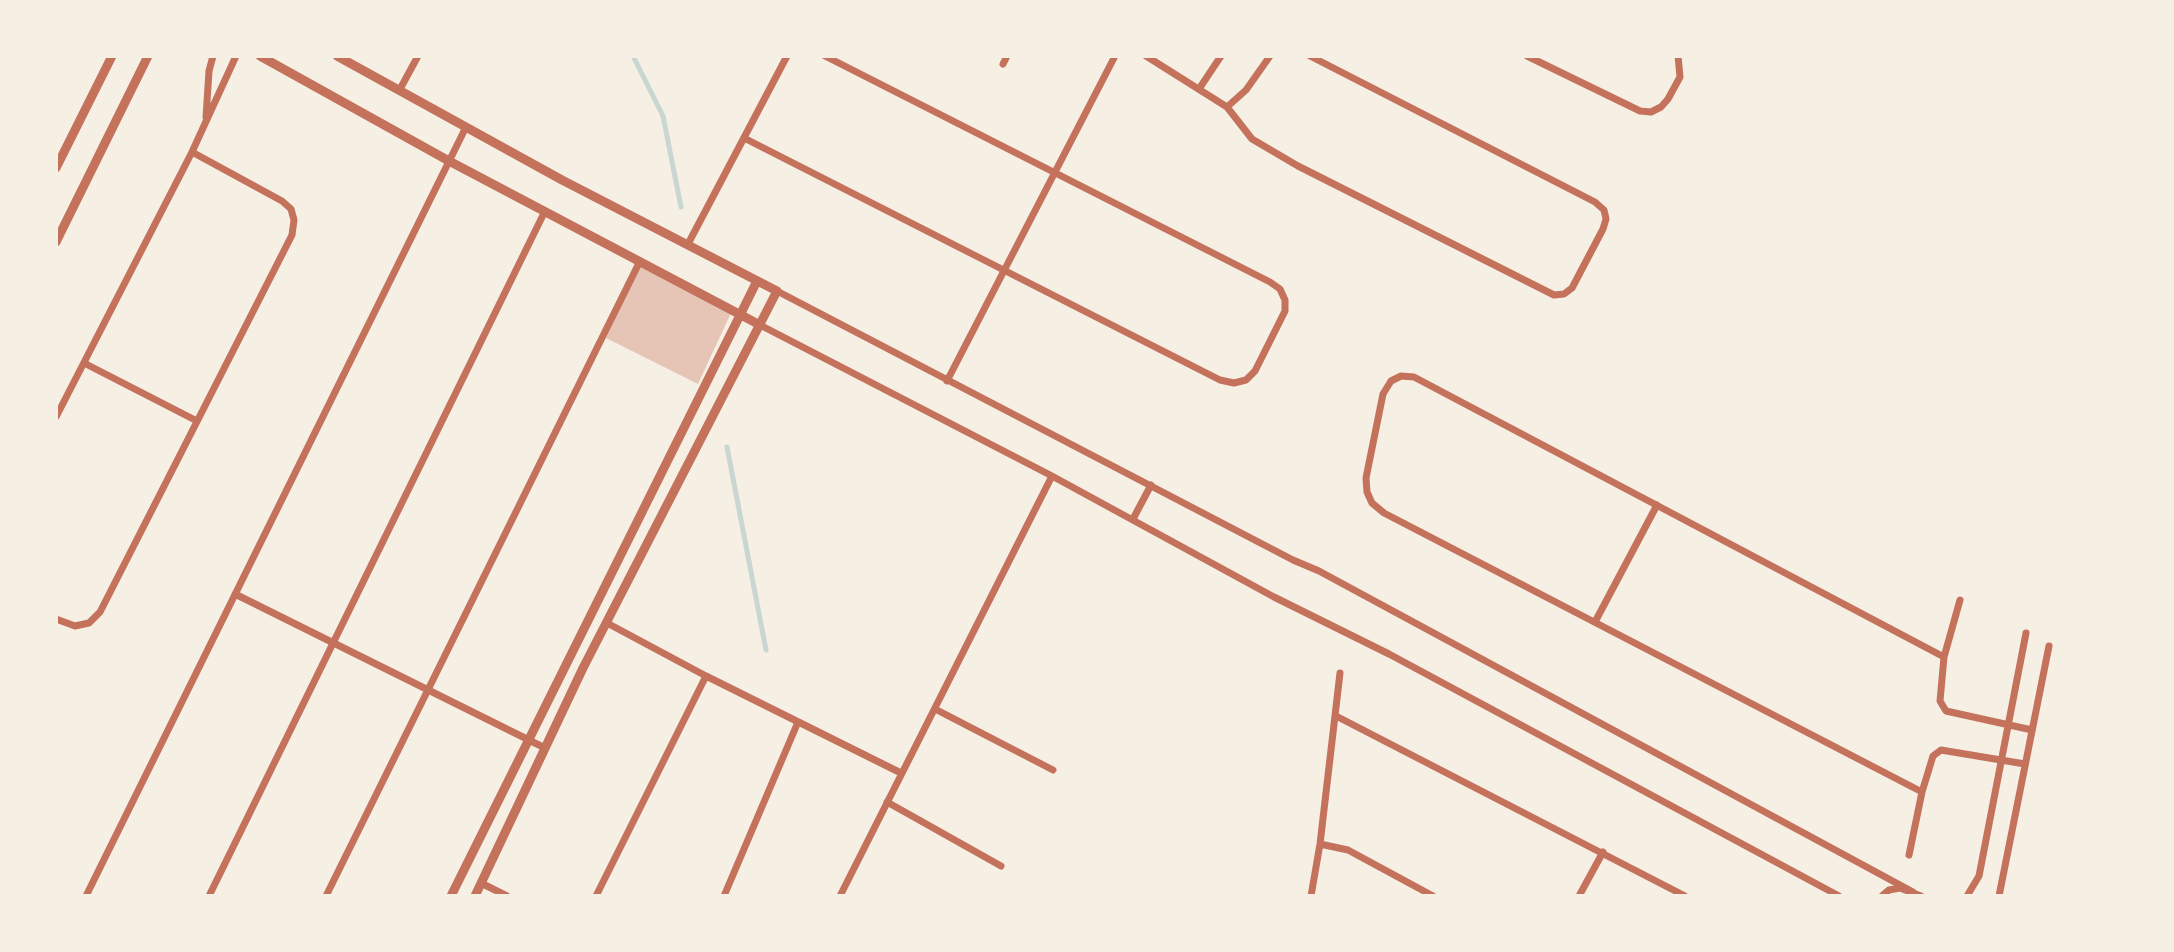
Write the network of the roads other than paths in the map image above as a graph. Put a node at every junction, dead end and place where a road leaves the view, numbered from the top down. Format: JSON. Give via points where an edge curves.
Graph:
{"nodes":[{"id":1,"x":112,"y":56,"type":"edge"},
{"id":2,"x":148,"y":56,"type":"edge"},
{"id":3,"x":213,"y":56,"type":"edge"},
{"id":4,"x":236,"y":56,"type":"edge"},
{"id":5,"x":260,"y":56,"type":"edge"},
{"id":6,"x":337,"y":56,"type":"edge"},
{"id":7,"x":418,"y":56,"type":"edge"},
{"id":8,"x":787,"y":56,"type":"edge"},
{"id":9,"x":825,"y":56,"type":"edge"},
{"id":10,"x":1115,"y":56,"type":"edge"},
{"id":11,"x":1146,"y":56,"type":"edge"},
{"id":12,"x":1221,"y":56,"type":"edge"},
{"id":13,"x":1270,"y":56,"type":"edge"},
{"id":14,"x":1310,"y":56,"type":"edge"},
{"id":15,"x":1527,"y":56,"type":"edge"},
{"id":16,"x":1678,"y":56,"type":"edge"},
{"id":17,"x":1199,"y":89,"type":"junction"},
{"id":18,"x":399,"y":91,"type":"junction"},
{"id":19,"x":1227,"y":107,"type":"junction"},
{"id":20,"x":206,"y":119,"type":"junction"},
{"id":21,"x":466,"y":127,"type":"junction"},
{"id":22,"x":744,"y":138,"type":"junction"},
{"id":23,"x":192,"y":152,"type":"junction"},
{"id":24,"x":449,"y":161,"type":"junction"},
{"id":25,"x":56,"y":168,"type":"edge"},
{"id":26,"x":1056,"y":173,"type":"junction"},
{"id":27,"x":545,"y":211,"type":"junction"},
{"id":28,"x":56,"y":242,"type":"edge"},
{"id":29,"x":688,"y":244,"type":"junction"},
{"id":30,"x":640,"y":261,"type":"junction"},
{"id":31,"x":1005,"y":269,"type":"junction"},
{"id":32,"x":757,"y":281,"type":"junction"},
{"id":33,"x":777,"y":291,"type":"junction"},
{"id":34,"x":740,"y":314,"type":"junction"},
{"id":35,"x":760,"y":325,"type":"junction"},
{"id":36,"x":84,"y":363,"type":"junction"},
{"id":37,"x":947,"y":381,"type":"junction"},
{"id":38,"x":56,"y":417,"type":"edge"},
{"id":39,"x":197,"y":421,"type":"junction"},
{"id":40,"x":1052,"y":476,"type":"junction"},
{"id":41,"x":1151,"y":485,"type":"junction"},
{"id":42,"x":1657,"y":505,"type":"junction"},
{"id":43,"x":1133,"y":519,"type":"junction"},
{"id":44,"x":235,"y":594,"type":"junction"},
{"id":45,"x":1960,"y":600,"type":"dead end"},
{"id":46,"x":56,"y":619,"type":"edge"},
{"id":47,"x":1595,"y":622,"type":"junction"},
{"id":48,"x":607,"y":623,"type":"junction"},
{"id":49,"x":2026,"y":633,"type":"dead end"},
{"id":50,"x":331,"y":642,"type":"junction"},
{"id":51,"x":2049,"y":646,"type":"dead end"},
{"id":52,"x":1944,"y":657,"type":"junction"},
{"id":53,"x":1340,"y":673,"type":"dead end"},
{"id":54,"x":706,"y":676,"type":"junction"},
{"id":55,"x":429,"y":689,"type":"junction"},
{"id":56,"x":935,"y":709,"type":"junction"},
{"id":57,"x":1336,"y":716,"type":"junction"},
{"id":58,"x":798,"y":722,"type":"junction"},
{"id":59,"x":2009,"y":725,"type":"junction"},
{"id":60,"x":2032,"y":730,"type":"junction"},
{"id":61,"x":527,"y":739,"type":"junction"},
{"id":62,"x":545,"y":748,"type":"junction"},
{"id":63,"x":2003,"y":760,"type":"junction"},
{"id":64,"x":2025,"y":764,"type":"junction"},
{"id":65,"x":1053,"y":770,"type":"dead end"},
{"id":66,"x":901,"y":773,"type":"junction"},
{"id":67,"x":1922,"y":792,"type":"junction"},
{"id":68,"x":887,"y":802,"type":"junction"},
{"id":69,"x":1320,"y":844,"type":"junction"},
{"id":70,"x":1603,"y":852,"type":"junction"},
{"id":71,"x":1909,"y":855,"type":"dead end"},
{"id":72,"x":1001,"y":866,"type":"dead end"},
{"id":73,"x":481,"y":883,"type":"junction"},
{"id":74,"x":1917,"y":894,"type":"edge"},
{"id":75,"x":86,"y":896,"type":"edge"},
{"id":76,"x":209,"y":896,"type":"edge"},
{"id":77,"x":326,"y":896,"type":"edge"},
{"id":78,"x":451,"y":896,"type":"edge"},
{"id":79,"x":475,"y":896,"type":"edge"},
{"id":80,"x":507,"y":896,"type":"edge"},
{"id":81,"x":596,"y":896,"type":"edge"},
{"id":82,"x":724,"y":896,"type":"edge"},
{"id":83,"x":840,"y":896,"type":"edge"},
{"id":84,"x":1311,"y":896,"type":"edge"},
{"id":85,"x":1433,"y":896,"type":"edge"},
{"id":86,"x":1579,"y":896,"type":"edge"},
{"id":87,"x":1685,"y":896,"type":"edge"},
{"id":88,"x":1839,"y":896,"type":"edge"},
{"id":89,"x":1882,"y":896,"type":"edge"},
{"id":90,"x":1967,"y":896,"type":"edge"},
{"id":91,"x":1999,"y":896,"type":"edge"}],
"edges":[{"from":1,"to":25,"type":"street"},
{"from":2,"to":28,"type":"street"},
{"from":3,"to":20,"type":"street"},
{"from":4,"to":20,"type":"street"},
{"from":5,"to":24,"type":"street"},
{"from":6,"to":18,"type":"street"},
{"from":7,"to":18,"type":"street"},
{"from":8,"to":22,"type":"street"},
{"from":9,"to":26,"type":"street"},
{"from":10,"to":26,"type":"street"},
{"from":11,"to":17,"type":"street"},
{"from":12,"to":17,"type":"street"},
{"from":13,"to":19,"type":"street"},
{"from":14,"to":19,"type":"street","via":[[1595,202],[1606,219],[1572,288],[1554,295],[1298,166],[1252,139]]},
{"from":15,"to":16,"type":"street","via":[[1651,112],[1668,99],[1680,77]]},
{"from":17,"to":19,"type":"street"},
{"from":18,"to":21,"type":"street"},
{"from":20,"to":23,"type":"street"},
{"from":21,"to":24,"type":"street"},
{"from":21,"to":29,"type":"street"},
{"from":22,"to":29,"type":"street"},
{"from":22,"to":31,"type":"street"},
{"from":23,"to":36,"type":"street"},
{"from":23,"to":39,"type":"street","via":[[282,201],[294,220],[292,235]]},
{"from":24,"to":27,"type":"street"},
{"from":24,"to":44,"type":"street"},
{"from":26,"to":31,"type":"street"},
{"from":26,"to":31,"type":"street","via":[[1280,289],[1285,311],[1255,371],[1246,380],[1220,380]]},
{"from":27,"to":30,"type":"street"},
{"from":27,"to":50,"type":"street"},
{"from":29,"to":32,"type":"street"},
{"from":30,"to":34,"type":"street"},
{"from":30,"to":55,"type":"street"},
{"from":31,"to":37,"type":"street"},
{"from":32,"to":33,"type":"street"},
{"from":32,"to":34,"type":"street"},
{"from":33,"to":35,"type":"street"},
{"from":33,"to":37,"type":"street"},
{"from":34,"to":35,"type":"street"},
{"from":34,"to":61,"type":"street"},
{"from":35,"to":40,"type":"street"},
{"from":35,"to":48,"type":"street"},
{"from":36,"to":38,"type":"street"},
{"from":36,"to":39,"type":"street"},
{"from":37,"to":41,"type":"street"},
{"from":39,"to":46,"type":"street","via":[[100,612],[89,623],[75,626]]},
{"from":40,"to":43,"type":"street"},
{"from":40,"to":56,"type":"street"},
{"from":41,"to":43,"type":"street"},
{"from":41,"to":74,"type":"street"},
{"from":42,"to":47,"type":"street"},
{"from":42,"to":47,"type":"street","via":[[1414,377],[1391,381],[1383,394],[1366,478],[1372,503]]},
{"from":42,"to":52,"type":"street"},
{"from":43,"to":88,"type":"street"},
{"from":44,"to":50,"type":"street"},
{"from":44,"to":75,"type":"street"},
{"from":45,"to":52,"type":"street"},
{"from":47,"to":67,"type":"street"},
{"from":48,"to":54,"type":"street"},
{"from":48,"to":62,"type":"street"},
{"from":49,"to":59,"type":"street"},
{"from":50,"to":55,"type":"street"},
{"from":50,"to":76,"type":"street"},
{"from":51,"to":60,"type":"street"},
{"from":52,"to":59,"type":"street","via":[[1940,701],[1946,711]]},
{"from":53,"to":57,"type":"street"},
{"from":54,"to":58,"type":"street"},
{"from":54,"to":81,"type":"street"},
{"from":55,"to":61,"type":"street"},
{"from":55,"to":77,"type":"street"},
{"from":56,"to":65,"type":"street"},
{"from":56,"to":66,"type":"street"},
{"from":57,"to":69,"type":"street"},
{"from":57,"to":70,"type":"street"},
{"from":58,"to":66,"type":"street"},
{"from":58,"to":82,"type":"street"},
{"from":59,"to":60,"type":"street"},
{"from":59,"to":63,"type":"street"},
{"from":60,"to":64,"type":"street"},
{"from":61,"to":62,"type":"street"},
{"from":61,"to":78,"type":"street"},
{"from":62,"to":73,"type":"street"},
{"from":63,"to":64,"type":"street"},
{"from":63,"to":67,"type":"street","via":[[1941,750],[1928,765]]},
{"from":63,"to":90,"type":"street","via":[[1979,876]]},
{"from":64,"to":91,"type":"street"},
{"from":66,"to":68,"type":"street"},
{"from":67,"to":71,"type":"street"},
{"from":68,"to":72,"type":"street"},
{"from":68,"to":83,"type":"street"},
{"from":69,"to":84,"type":"street"},
{"from":69,"to":85,"type":"street","via":[[1348,850]]},
{"from":70,"to":86,"type":"street"},
{"from":70,"to":87,"type":"street"},
{"from":73,"to":79,"type":"street"},
{"from":73,"to":80,"type":"street"},
{"from":74,"to":89,"type":"street","via":[[1893,889]]}]}
